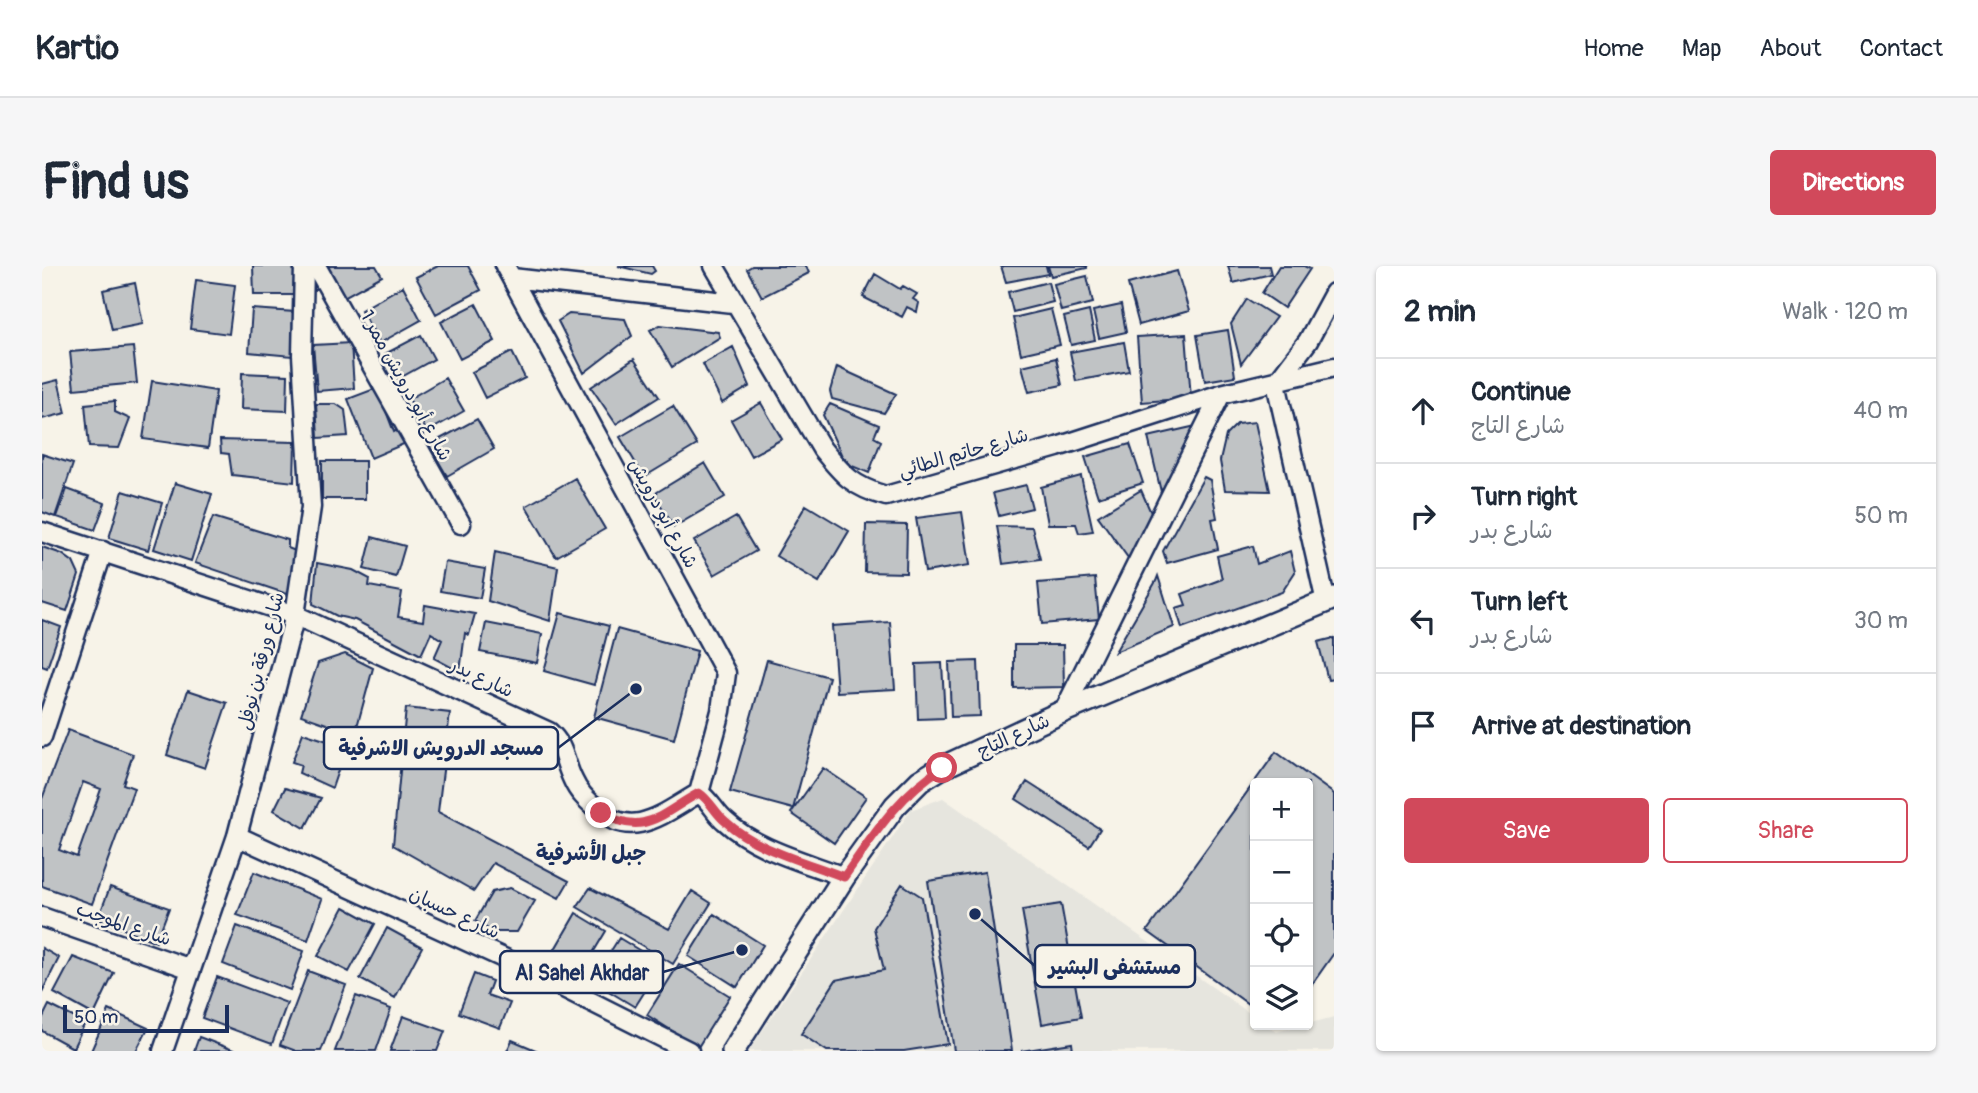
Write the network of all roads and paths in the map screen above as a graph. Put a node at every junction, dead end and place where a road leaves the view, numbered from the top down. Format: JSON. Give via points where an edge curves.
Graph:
{"nodes":[{"id":1,"x":304,"y":266,"type":"edge"},
{"id":2,"x":316,"y":266,"type":"edge"},
{"id":3,"x":714,"y":266,"type":"edge"},
{"id":4,"x":509,"y":272,"type":"edge"},
{"id":5,"x":1334,"y":293,"type":"edge"},
{"id":6,"x":733,"y":303,"type":"junction"},
{"id":7,"x":1334,"y":367,"type":"edge"},
{"id":8,"x":1276,"y":383,"type":"junction"},
{"id":9,"x":1221,"y":394,"type":"junction"},
{"id":10,"x":461,"y":524,"type":"dead end"},
{"id":11,"x":42,"y":532,"type":"edge"},
{"id":12,"x":103,"y":551,"type":"junction"},
{"id":13,"x":1330,"y":600,"type":"edge"},
{"id":14,"x":295,"y":615,"type":"junction"},
{"id":15,"x":1064,"y":710,"type":"junction"},
{"id":16,"x":42,"y":737,"type":"edge"},
{"id":17,"x":699,"y":793,"type":"junction"},
{"id":18,"x":237,"y":836,"type":"junction"},
{"id":19,"x":844,"y":877,"type":"junction"},
{"id":20,"x":42,"y":917,"type":"edge"},
{"id":21,"x":191,"y":969,"type":"junction"},
{"id":22,"x":163,"y":1051,"type":"edge"},
{"id":23,"x":689,"y":1051,"type":"edge"},
{"id":24,"x":733,"y":1051,"type":"edge"}],
"edges":[{"from":1,"to":14,"type":"street","name":"شارع ورقة بن نوفل","via":[[302,355],[311,496]]},
{"from":2,"to":10,"type":"street","name":"شارع أبو درويش ممر 1"},
{"from":3,"to":6,"type":"street","name":"شارع حاتم الطائي"},
{"from":4,"to":6,"type":"street"},
{"from":4,"to":17,"type":"street","name":"شارع أبو درويش","via":[[726,673]]},
{"from":5,"to":8,"type":"street","via":[[1308,341]]},
{"from":6,"to":9,"type":"street","name":"شارع حاتم الطائي","via":[[822,449],[861,489],[886,496]]},
{"from":7,"to":8,"type":"street","name":"شارع حاتم الطائي"},
{"from":8,"to":9,"type":"street","name":"شارع حاتم الطائي"},
{"from":8,"to":13,"type":"street"},
{"from":9,"to":15,"type":"street"},
{"from":11,"to":12,"type":"street","name":"شارع بدر"},
{"from":12,"to":14,"type":"street","name":"شارع بدر"},
{"from":12,"to":16,"type":"street"},
{"from":13,"to":15,"type":"street","name":"شارع التاج"},
{"from":14,"to":17,"type":"street","name":"شارع بدر","via":[[549,732],[563,748],[573,781],[584,797],[614,820],[632,825],[650,822]]},
{"from":14,"to":18,"type":"street","name":"شارع ورقة بن نوفل"},
{"from":15,"to":19,"type":"street","name":"شارع التاج","via":[[920,781],[895,806]]},
{"from":17,"to":19,"type":"street","via":[[737,830]]},
{"from":18,"to":21,"type":"street","name":"شارع ورقة بن نوفل"},
{"from":18,"to":23,"type":"street","name":"شارع حسبان","via":[[512,962]]},
{"from":19,"to":24,"type":"street","name":"شارع التاج"},
{"from":20,"to":21,"type":"street","name":"شارع الموجب"},
{"from":21,"to":22,"type":"street","name":"شارع ورقة بن نوفل"}]}
